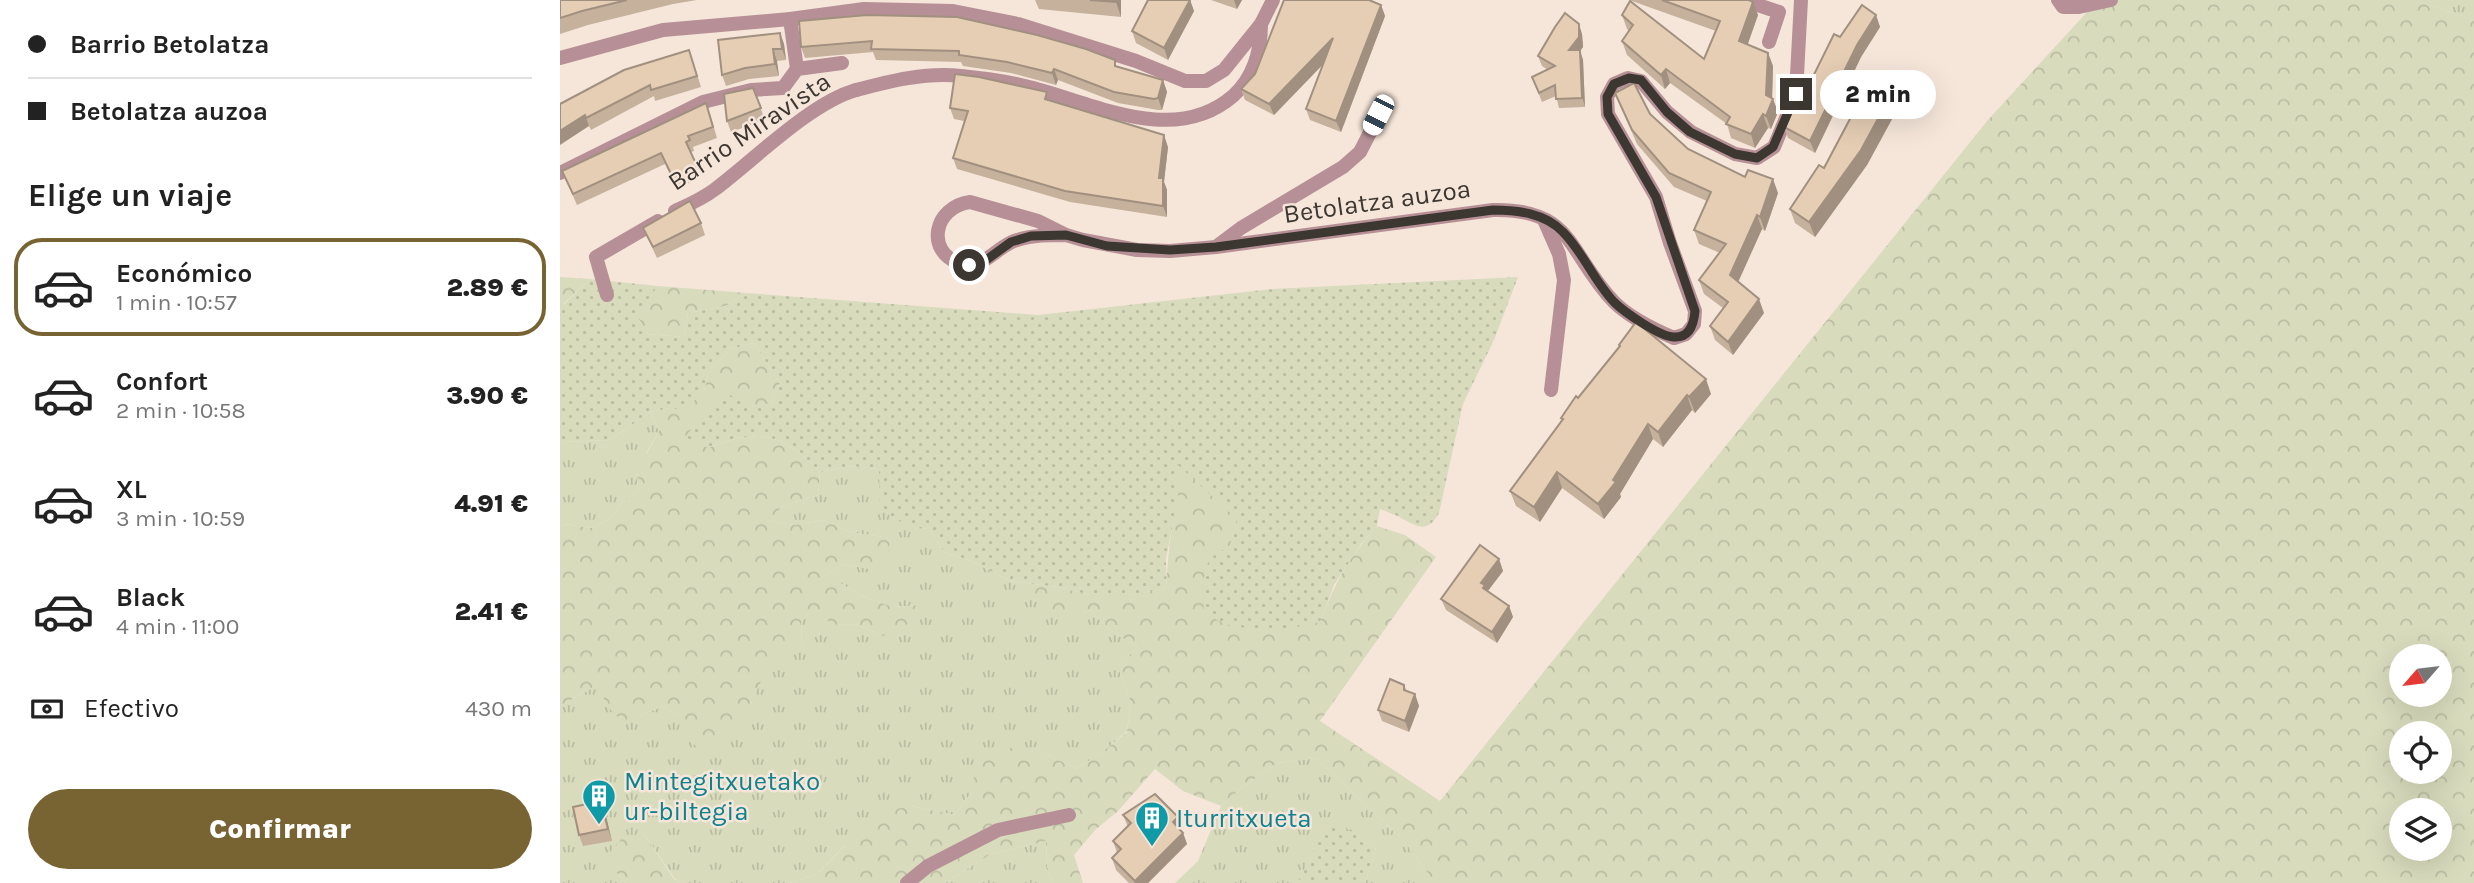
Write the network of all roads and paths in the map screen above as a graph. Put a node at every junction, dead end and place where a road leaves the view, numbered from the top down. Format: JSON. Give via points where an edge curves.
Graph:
{"nodes":[{"id":1,"x":1273,"y":0,"type":"edge"},
{"id":2,"x":1743,"y":0,"type":"edge"},
{"id":3,"x":1801,"y":0,"type":"edge"},
{"id":4,"x":2058,"y":0,"type":"edge"},
{"id":5,"x":2111,"y":0,"type":"edge"},
{"id":6,"x":790,"y":19,"type":"junction"},
{"id":7,"x":1261,"y":24,"type":"junction"},
{"id":8,"x":1769,"y":42,"type":"dead end"},
{"id":9,"x":560,"y":58,"type":"edge"},
{"id":10,"x":842,"y":63,"type":"dead end"},
{"id":11,"x":797,"y":69,"type":"junction"},
{"id":12,"x":1378,"y":115,"type":"dead end"},
{"id":13,"x":560,"y":173,"type":"edge"},
{"id":14,"x":1543,"y":218,"type":"junction"},
{"id":15,"x":1066,"y":235,"type":"junction"},
{"id":16,"x":1216,"y":247,"type":"junction"},
{"id":17,"x":607,"y":295,"type":"dead end"},
{"id":18,"x":1551,"y":390,"type":"dead end"},
{"id":19,"x":1069,"y":815,"type":"dead end"},
{"id":20,"x":908,"y":883,"type":"edge"}],
"edges":[{"from":1,"to":7,"type":"street"},
{"from":2,"to":8,"type":"street","via":[[1779,12]]},
{"from":3,"to":14,"type":"street","name":"Betolatza auzoa","via":[[1796,94],[1773,147],[1757,158],[1735,154],[1690,132],[1641,80],[1629,78],[1614,84],[1607,97],[1608,114],[1656,197],[1695,311],[1694,324],[1686,334],[1674,338],[1615,303],[1563,231]]},
{"from":4,"to":5,"type":"street","via":[[2063,7]]},
{"from":6,"to":7,"type":"street","via":[[864,9],[953,11],[1018,24],[1185,81],[1206,81],[1224,70]]},
{"from":6,"to":9,"type":"street","via":[[663,30]]},
{"from":6,"to":11,"type":"street","name":"Barrio Miravista"},
{"from":7,"to":17,"type":"street","name":"Barrio Miravista","via":[[1261,44],[1247,81],[1210,112],[1191,117],[1130,116],[1026,86],[959,75],[895,80],[843,94],[711,192],[596,257]]},
{"from":10,"to":11,"type":"street","name":"Barrio Miravista"},
{"from":11,"to":13,"type":"street","name":"Barrio Miravista","via":[[783,88],[751,90],[703,102]]},
{"from":12,"to":16,"type":"street","name":"Betolatza auzoa","via":[[1360,152],[1343,167]]},
{"from":14,"to":16,"type":"street","name":"Betolatza auzoa","via":[[1518,210],[1493,210]]},
{"from":14,"to":18,"type":"street","via":[[1559,254],[1564,280]]},
{"from":15,"to":15,"type":"street","via":[[1038,221],[970,202],[949,209],[938,227],[948,257],[969,265],[982,263],[1021,238]]},
{"from":15,"to":16,"type":"street","name":"Betolatza auzoa","via":[[1136,250]]},
{"from":19,"to":20,"type":"street","via":[[998,830],[928,866]]}]}
